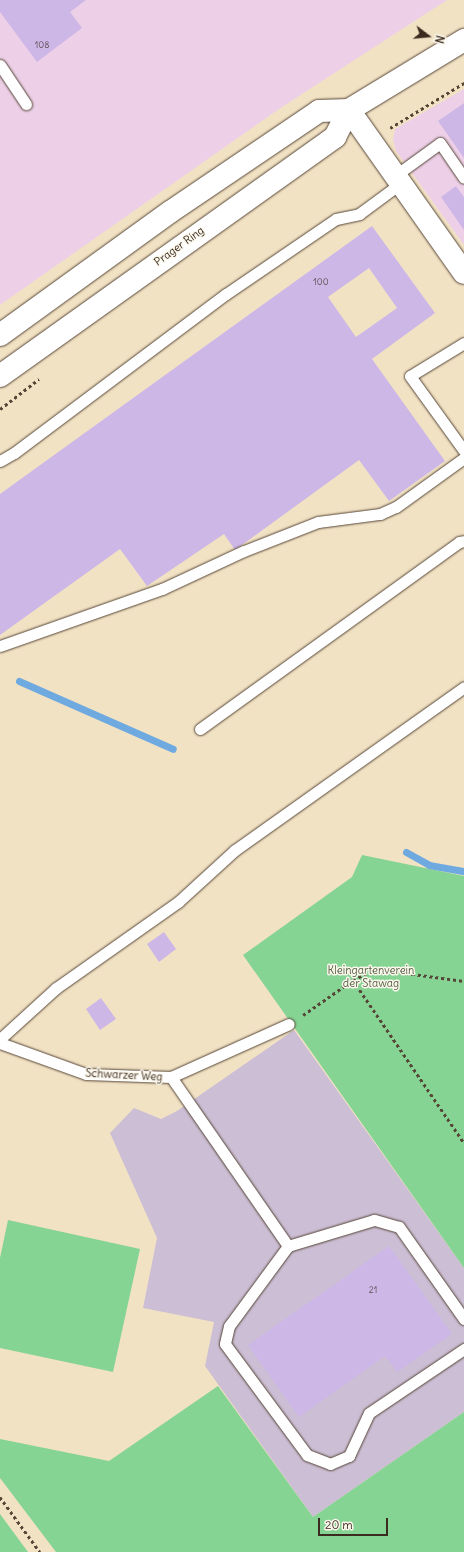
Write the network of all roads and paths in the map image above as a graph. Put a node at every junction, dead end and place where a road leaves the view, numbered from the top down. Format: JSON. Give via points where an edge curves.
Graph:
{"nodes":[{"id":1,"x":464,"y":40,"type":"edge"},
{"id":2,"x":0,"y":64,"type":"edge"},
{"id":3,"x":26,"y":104,"type":"dead end"},
{"id":4,"x":349,"y":110,"type":"junction"},
{"id":5,"x":464,"y":178,"type":"edge"},
{"id":6,"x":398,"y":179,"type":"junction"},
{"id":7,"x":462,"y":267,"type":"edge"},
{"id":8,"x":0,"y":335,"type":"edge"},
{"id":9,"x":462,"y":349,"type":"edge"},
{"id":10,"x":0,"y":376,"type":"edge"},
{"id":11,"x":464,"y":451,"type":"edge"},
{"id":12,"x":464,"y":458,"type":"edge"},
{"id":13,"x":0,"y":461,"type":"edge"},
{"id":14,"x":464,"y":541,"type":"edge"},
{"id":15,"x":0,"y":646,"type":"edge"},
{"id":16,"x":464,"y":687,"type":"edge"},
{"id":17,"x":200,"y":729,"type":"dead end"},
{"id":18,"x":353,"y":980,"type":"junction"},
{"id":19,"x":464,"y":981,"type":"edge"},
{"id":20,"x":289,"y":1024,"type":"joint"},
{"id":21,"x":0,"y":1039,"type":"edge"},
{"id":22,"x":0,"y":1043,"type":"edge"},
{"id":23,"x":171,"y":1077,"type":"junction"},
{"id":24,"x":464,"y":1144,"type":"edge"},
{"id":25,"x":288,"y":1246,"type":"junction"},
{"id":26,"x":464,"y":1319,"type":"edge"},
{"id":27,"x":464,"y":1349,"type":"edge"},
{"id":28,"x":0,"y":1497,"type":"edge"},
{"id":29,"x":40,"y":1552,"type":"edge"}],
"edges":[{"from":1,"to":4,"type":"main road"},
{"from":2,"to":3,"type":"lane"},
{"from":4,"to":6,"type":"main road"},
{"from":4,"to":8,"type":"main road","via":[[319,111],[170,212]]},
{"from":4,"to":10,"type":"main road","name":"Prager Ring","via":[[335,137]]},
{"from":5,"to":6,"type":"lane","via":[[445,140]]},
{"from":6,"to":7,"type":"main road"},
{"from":6,"to":13,"type":"lane","via":[[359,214],[336,218],[226,294],[14,454]]},
{"from":9,"to":11,"type":"lane","via":[[410,376]]},
{"from":12,"to":15,"type":"lane","via":[[396,507],[380,514],[318,522],[244,551],[156,592]]},
{"from":14,"to":17,"type":"lane","via":[[458,542]]},
{"from":16,"to":21,"type":"lane","via":[[235,850],[178,902],[56,988]]},
{"from":18,"to":19,"type":"path","via":[[368,972],[386,969]]},
{"from":18,"to":20,"type":"path"},
{"from":18,"to":24,"type":"path"},
{"from":20,"to":23,"type":"lane","name":"Schwarzer Weg"},
{"from":22,"to":23,"type":"lane","name":"Schwarzer Weg","via":[[86,1074]]},
{"from":23,"to":25,"type":"lane"},
{"from":25,"to":26,"type":"lane","via":[[374,1220],[399,1227]]},
{"from":25,"to":27,"type":"lane","via":[[229,1326],[225,1344],[307,1455],[330,1464],[349,1456],[370,1413]]},
{"from":28,"to":29,"type":"path"}]}
